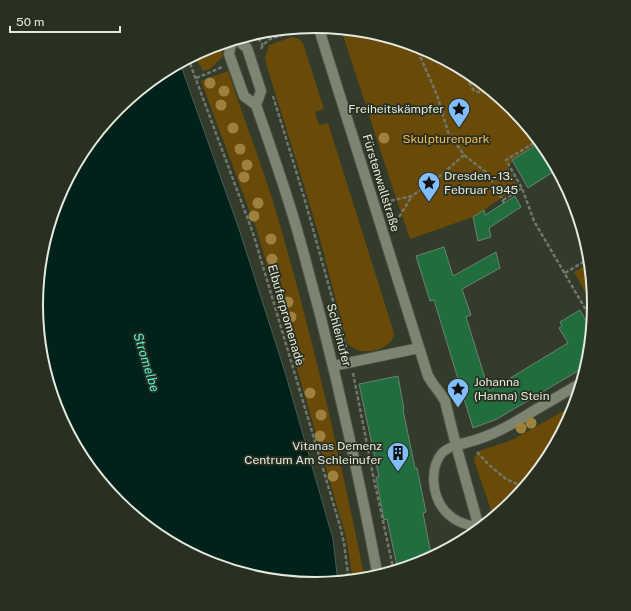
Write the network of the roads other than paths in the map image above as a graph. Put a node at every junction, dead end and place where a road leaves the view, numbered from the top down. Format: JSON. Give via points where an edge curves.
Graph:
{"nodes":[{"id":1,"x":320,"y":33,"type":"edge"},
{"id":2,"x":241,"y":43,"type":"edge"},
{"id":3,"x":231,"y":46,"type":"edge"},
{"id":4,"x":256,"y":105,"type":"junction"},
{"id":5,"x":419,"y":348,"type":"junction"},
{"id":6,"x":334,"y":366,"type":"junction"},
{"id":7,"x":576,"y":386,"type":"edge"},
{"id":8,"x":456,"y":445,"type":"junction"},
{"id":9,"x":478,"y":524,"type":"edge"},
{"id":10,"x":474,"y":527,"type":"edge"},
{"id":11,"x":377,"y":571,"type":"edge"}],
"edges":[{"from":1,"to":5,"type":"street","name":"Fürstenwallstraße"},
{"from":2,"to":4,"type":"street","name":"Schleinufer","via":[[247,48],[261,91]]},
{"from":3,"to":4,"type":"street","name":"Schleinufer","via":[[229,54],[244,96]]},
{"from":4,"to":6,"type":"street","name":"Schleinufer","via":[[296,225]]},
{"from":5,"to":6,"type":"street"},
{"from":5,"to":8,"type":"street","name":"Fürstenwallstraße","via":[[428,376],[445,401]]},
{"from":6,"to":11,"type":"street","name":"Schleinufer"},
{"from":7,"to":8,"type":"street","via":[[505,428],[486,437]]},
{"from":8,"to":9,"type":"street","name":"Fürstenwallstraße"},
{"from":8,"to":10,"type":"lane","via":[[442,452],[437,462],[434,478],[436,493],[442,507],[452,517]]}]}
